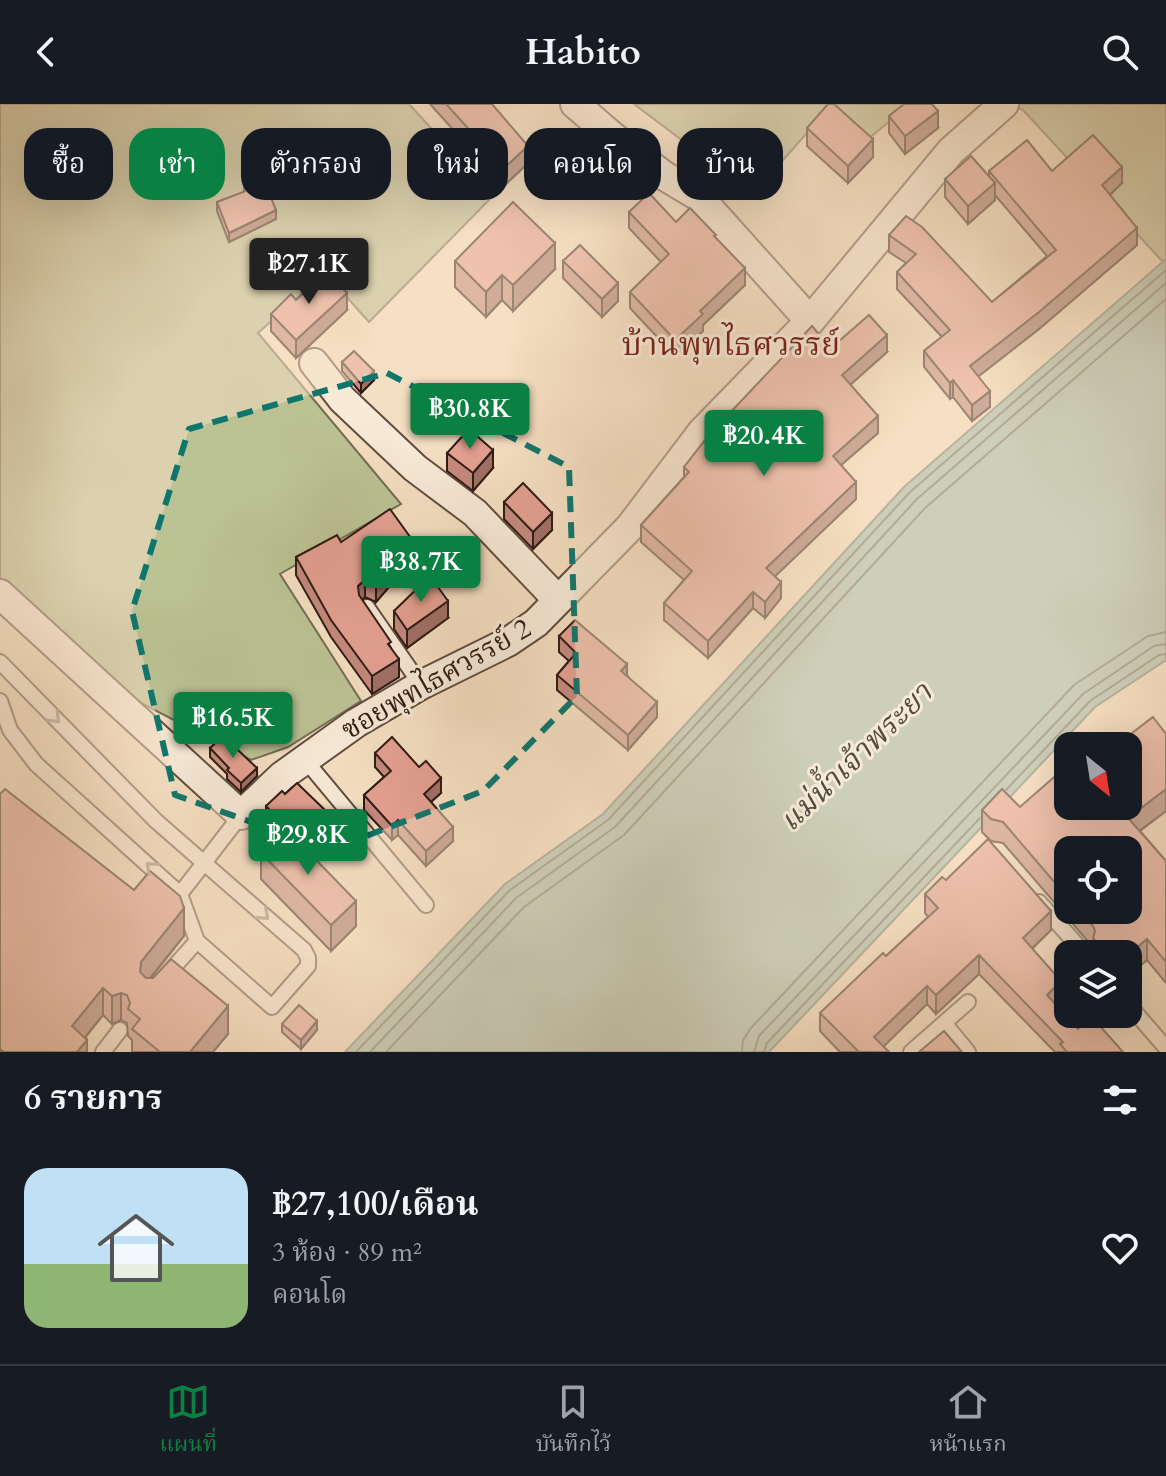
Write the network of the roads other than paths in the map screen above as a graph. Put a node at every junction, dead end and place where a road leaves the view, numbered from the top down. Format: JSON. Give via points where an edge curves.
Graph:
{"nodes":[{"id":1,"x":575,"y":104,"type":"edge"},
{"id":2,"x":1004,"y":104,"type":"edge"},
{"id":3,"x":810,"y":321,"type":"junction"},
{"id":4,"x":314,"y":363,"type":"dead end"},
{"id":5,"x":0,"y":594,"type":"edge"},
{"id":6,"x":557,"y":599,"type":"junction"},
{"id":7,"x":367,"y":607,"type":"edge"},
{"id":8,"x":0,"y":662,"type":"edge"},
{"id":9,"x":421,"y":685,"type":"junction"},
{"id":10,"x":0,"y":701,"type":"edge"},
{"id":11,"x":306,"y":761,"type":"junction"},
{"id":12,"x":241,"y":815,"type":"junction"},
{"id":13,"x":205,"y":863,"type":"junction"},
{"id":14,"x":1025,"y":885,"type":"edge"},
{"id":15,"x":180,"y":894,"type":"junction"},
{"id":16,"x":426,"y":905,"type":"dead end"},
{"id":17,"x":1073,"y":940,"type":"edge"},
{"id":18,"x":197,"y":941,"type":"junction"},
{"id":19,"x":158,"y":985,"type":"edge"},
{"id":20,"x":968,"y":1002,"type":"dead end"},
{"id":21,"x":1142,"y":1020,"type":"edge"},
{"id":22,"x":945,"y":1024,"type":"junction"},
{"id":23,"x":120,"y":1030,"type":"dead end"},
{"id":24,"x":1166,"y":1048,"type":"edge"},
{"id":25,"x":103,"y":1052,"type":"edge"},
{"id":26,"x":911,"y":1052,"type":"edge"},
{"id":27,"x":968,"y":1052,"type":"edge"}],
"edges":[{"from":1,"to":3,"type":"street","via":[[663,175],[698,196]]},
{"from":2,"to":3,"type":"street","name":"ซอยพุทไธศวรรย์ 2","via":[[951,151]]},
{"from":3,"to":6,"type":"street","name":"ซอยพุทไธศวรรย์ 2","via":[[702,432],[630,527]]},
{"from":4,"to":6,"type":"street","via":[[342,399],[415,468],[475,513]]},
{"from":5,"to":12,"type":"street"},
{"from":6,"to":9,"type":"street","name":"ซอยพุทไธศวรรย์ 2","via":[[536,623],[508,642]]},
{"from":7,"to":9,"type":"lane"},
{"from":8,"to":13,"type":"lane","one_way":true,"via":[[156,821]]},
{"from":9,"to":11,"type":"street","name":"ซอยพุทไธศวรรย์ 2","via":[[356,723]]},
{"from":15,"to":10,"type":"lane","one_way":true,"via":[[36,764],[10,730]]},
{"from":11,"to":12,"type":"street","name":"ซอยพุทไธศวรรย์ 2"},
{"from":11,"to":16,"type":"lane"},
{"from":12,"to":13,"type":"lane"},
{"from":13,"to":15,"type":"lane"},
{"from":13,"to":18,"type":"lane","one_way":true,"via":[[304,950],[308,966],[272,1007]]},
{"from":14,"to":17,"type":"lane"},
{"from":15,"to":18,"type":"lane"},
{"from":18,"to":19,"type":"lane"},
{"from":20,"to":22,"type":"lane"},
{"from":21,"to":24,"type":"lane"},
{"from":22,"to":26,"type":"lane"},
{"from":22,"to":27,"type":"lane"},
{"from":23,"to":25,"type":"lane"}]}
